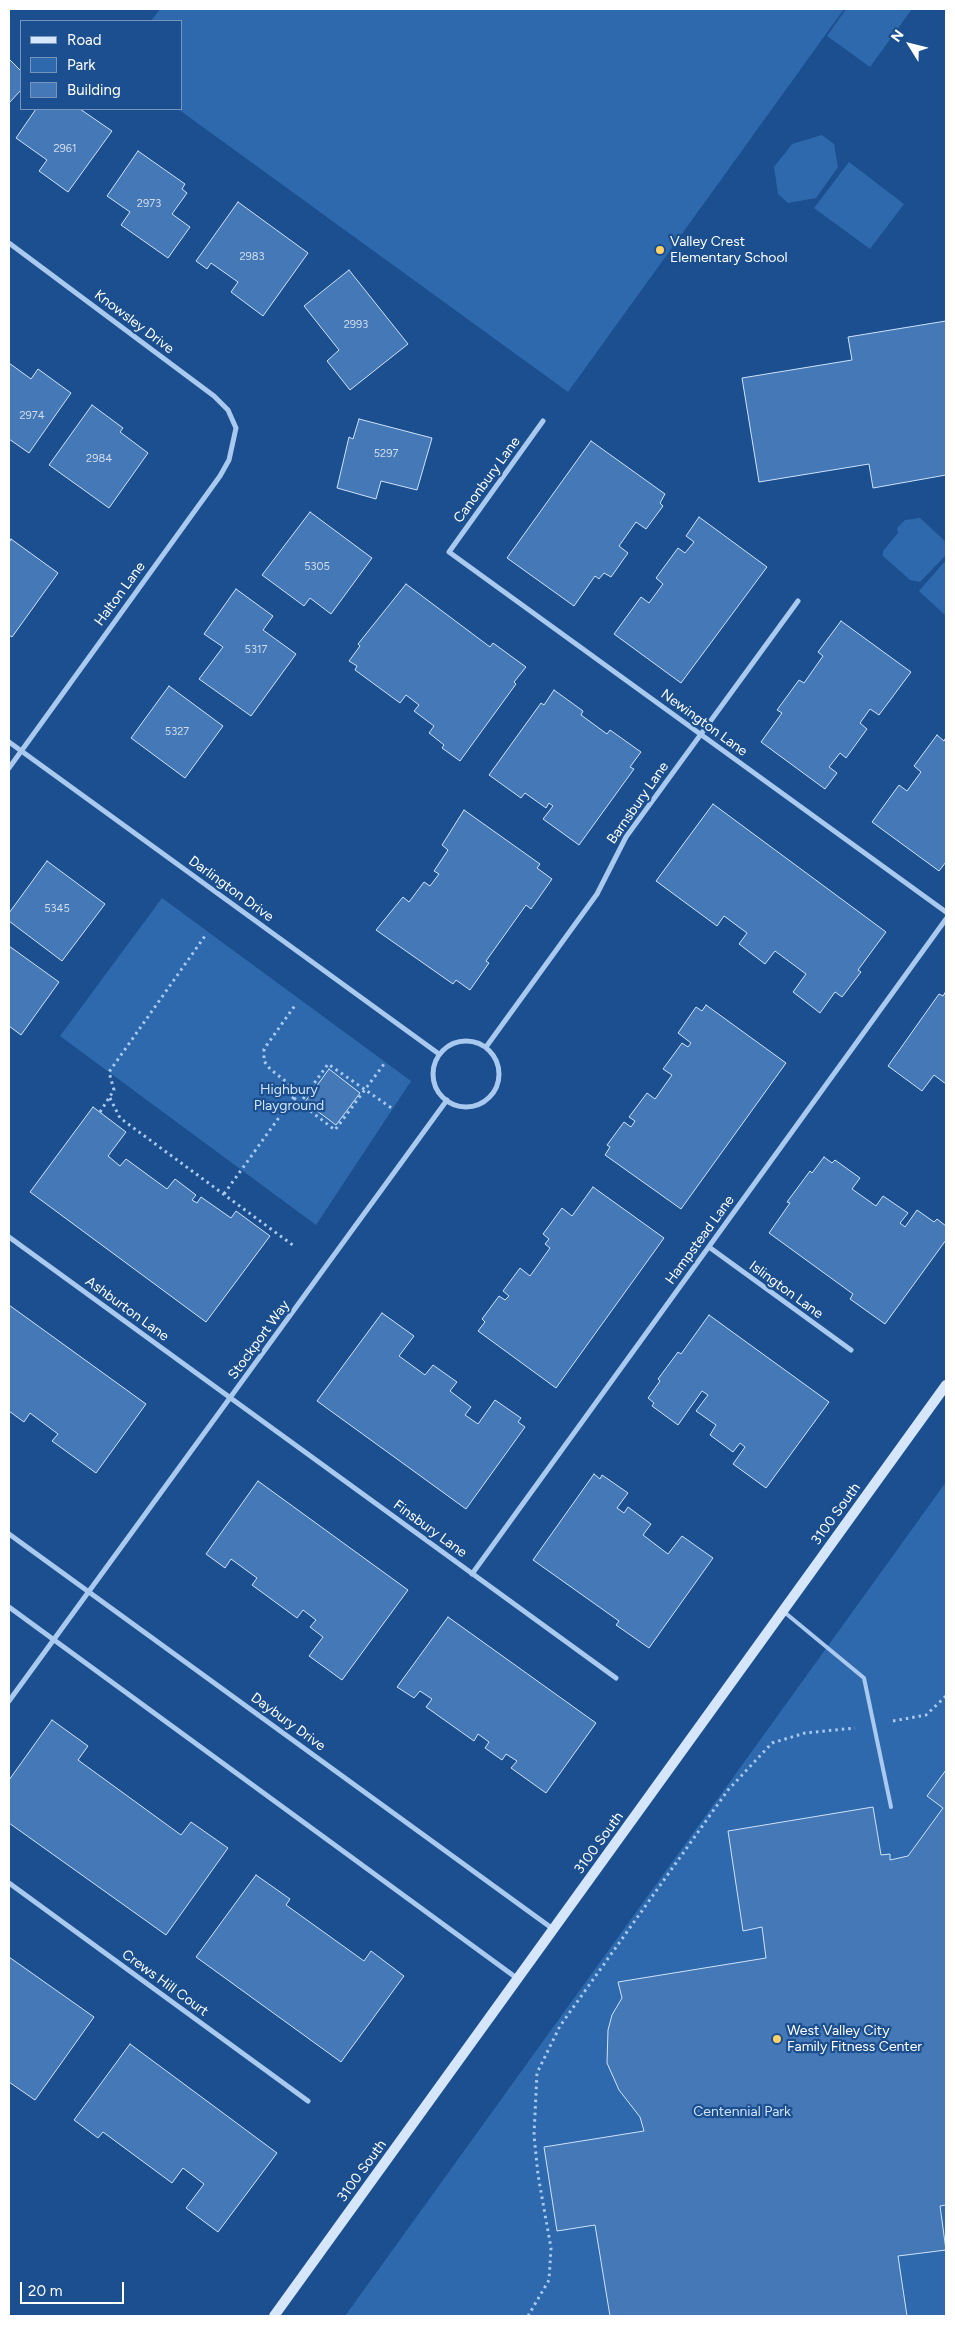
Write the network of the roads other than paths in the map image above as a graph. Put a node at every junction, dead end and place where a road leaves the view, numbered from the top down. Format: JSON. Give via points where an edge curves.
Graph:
{"nodes":[{"id":1,"x":9,"y":243,"type":"edge"},
{"id":2,"x":543,"y":421,"type":"dead end"},
{"id":3,"x":236,"y":428,"type":"joint"},
{"id":4,"x":449,"y":552,"type":"joint"},
{"id":5,"x":798,"y":601,"type":"dead end"},
{"id":6,"x":701,"y":734,"type":"junction"},
{"id":7,"x":9,"y":742,"type":"edge"},
{"id":8,"x":21,"y":751,"type":"junction"},
{"id":9,"x":9,"y":768,"type":"edge"},
{"id":10,"x":946,"y":912,"type":"edge"},
{"id":11,"x":946,"y":920,"type":"edge"},
{"id":12,"x":486,"y":1047,"type":"junction"},
{"id":13,"x":440,"y":1054,"type":"junction"},
{"id":14,"x":448,"y":1100,"type":"junction"},
{"id":15,"x":9,"y":1237,"type":"edge"},
{"id":16,"x":709,"y":1247,"type":"junction"},
{"id":17,"x":851,"y":1350,"type":"dead end"},
{"id":18,"x":946,"y":1385,"type":"edge"},
{"id":19,"x":231,"y":1398,"type":"junction"},
{"id":20,"x":9,"y":1534,"type":"edge"},
{"id":21,"x":472,"y":1574,"type":"junction"},
{"id":22,"x":89,"y":1592,"type":"junction"},
{"id":23,"x":9,"y":1607,"type":"edge"},
{"id":24,"x":783,"y":1611,"type":"junction"},
{"id":25,"x":54,"y":1640,"type":"junction"},
{"id":26,"x":616,"y":1678,"type":"dead end"},
{"id":27,"x":9,"y":1701,"type":"edge"},
{"id":28,"x":891,"y":1807,"type":"dead end"},
{"id":29,"x":9,"y":1883,"type":"edge"},
{"id":30,"x":554,"y":1929,"type":"junction"},
{"id":31,"x":518,"y":1979,"type":"junction"},
{"id":32,"x":308,"y":2101,"type":"dead end"},
{"id":33,"x":274,"y":2316,"type":"edge"}],
"edges":[{"from":1,"to":3,"type":"street","name":"Knowsley Drive","via":[[214,396],[228,410]]},
{"from":2,"to":4,"type":"street","name":"Canonbury Lane"},
{"from":3,"to":8,"type":"street","name":"Halton Lane","via":[[229,460],[220,476]]},
{"from":4,"to":6,"type":"street","name":"Newington Lane"},
{"from":5,"to":6,"type":"street","name":"Barnsbury Lane"},
{"from":6,"to":10,"type":"street","name":"Newington Lane"},
{"from":6,"to":12,"type":"street","name":"Barnsbury Lane","via":[[626,837],[597,894]]},
{"from":7,"to":8,"type":"street","name":"Darlington Drive"},
{"from":8,"to":9,"type":"street","name":"Halton Lane"},
{"from":8,"to":13,"type":"street","name":"Darlington Drive"},
{"from":11,"to":16,"type":"street","name":"Hampstead Lane"},
{"from":12,"to":13,"type":"street","via":[[477,1042],[456,1042]]},
{"from":12,"to":14,"type":"street","via":[[496,1058],[500,1072],[497,1086],[488,1098],[475,1105],[461,1106]]},
{"from":13,"to":14,"type":"street","via":[[434,1074],[435,1084]]},
{"from":14,"to":19,"type":"street","name":"Stockport Way"},
{"from":15,"to":19,"type":"street","name":"Ashburton Lane"},
{"from":16,"to":17,"type":"street","name":"Islington Lane"},
{"from":16,"to":21,"type":"street","name":"Hampstead Lane"},
{"from":18,"to":24,"type":"main road","name":"3100 South"},
{"from":19,"to":21,"type":"street","name":"Finsbury Lane"},
{"from":19,"to":22,"type":"street","name":"Stockport Way"},
{"from":20,"to":22,"type":"street","name":"Daybury Drive"},
{"from":21,"to":26,"type":"street","name":"Finsbury Lane"},
{"from":22,"to":25,"type":"street","name":"Stockport Way"},
{"from":22,"to":30,"type":"street","name":"Daybury Drive"},
{"from":23,"to":25,"type":"street"},
{"from":24,"to":28,"type":"lane","via":[[864,1678]]},
{"from":24,"to":30,"type":"main road","name":"3100 South"},
{"from":25,"to":27,"type":"street","name":"Stockport Way"},
{"from":25,"to":31,"type":"street"},
{"from":29,"to":32,"type":"street","name":"Crews Hill Court"},
{"from":30,"to":31,"type":"main road","name":"3100 South"},
{"from":31,"to":33,"type":"main road","name":"3100 South"}]}
